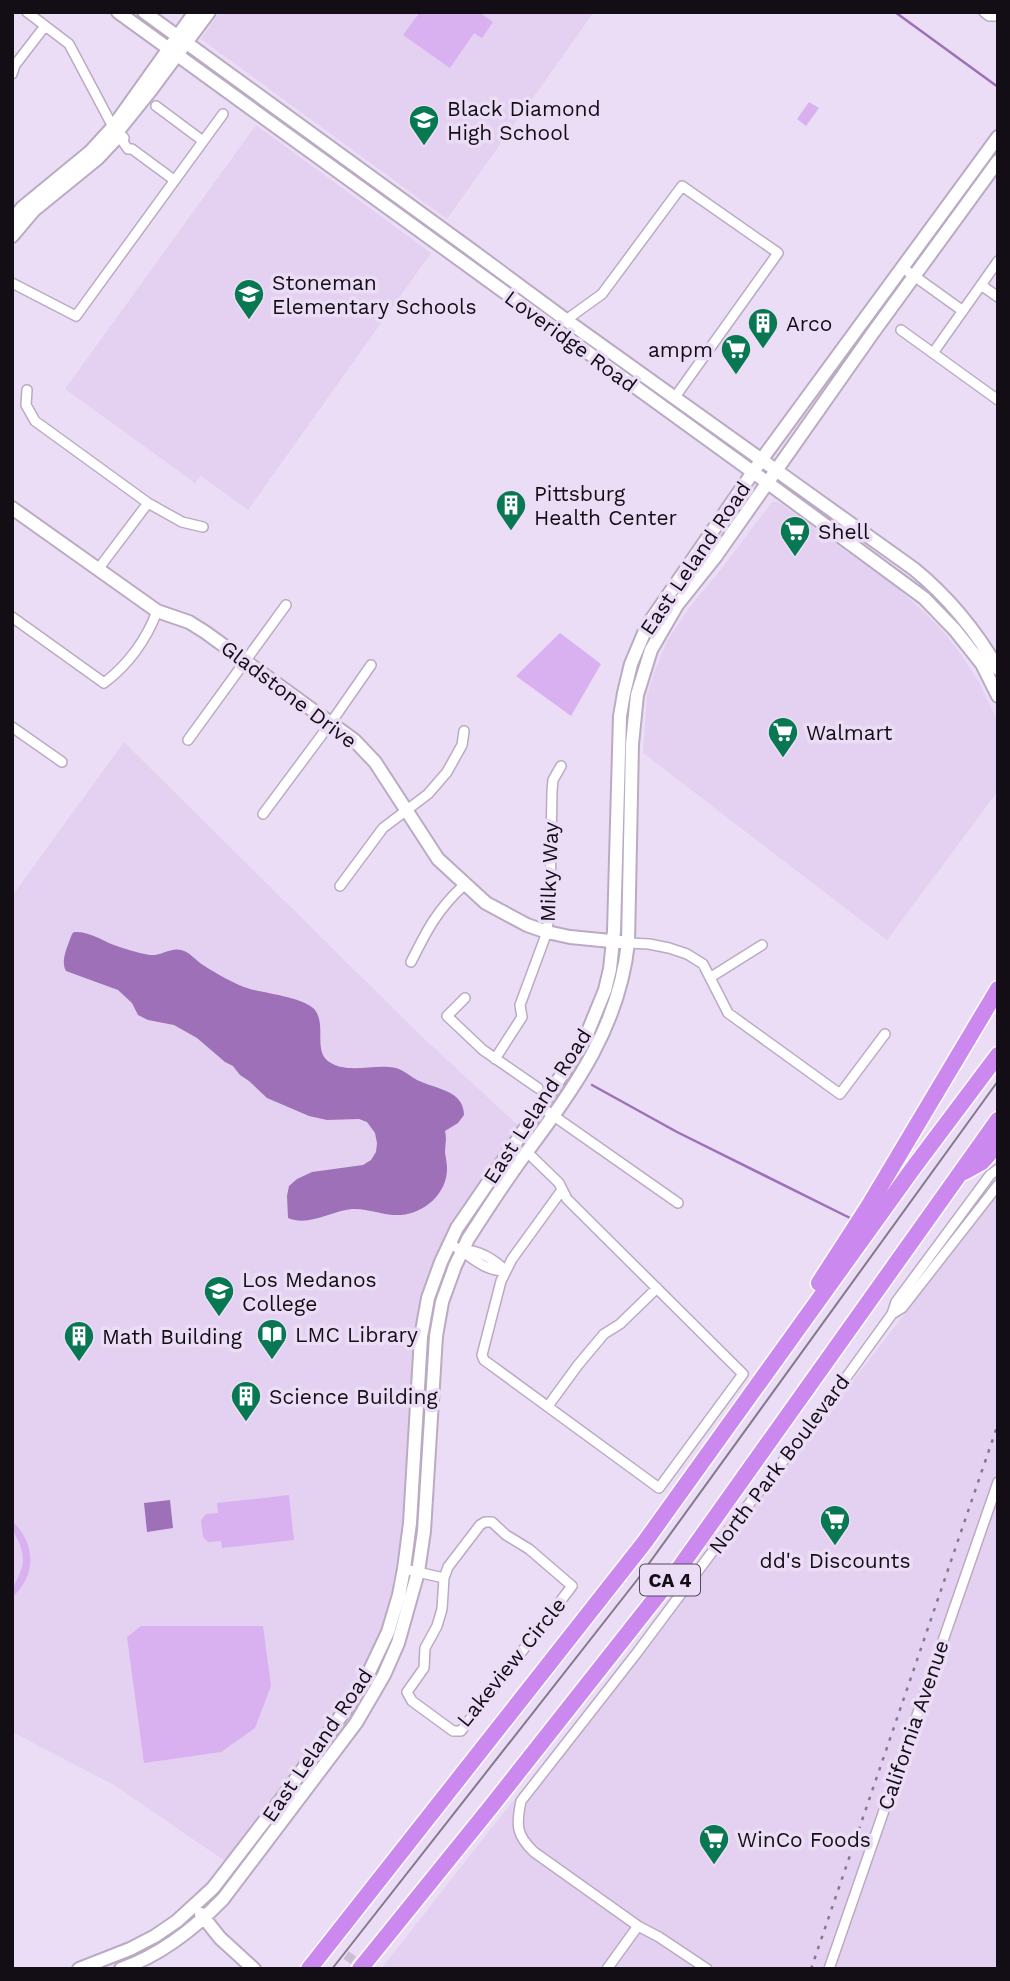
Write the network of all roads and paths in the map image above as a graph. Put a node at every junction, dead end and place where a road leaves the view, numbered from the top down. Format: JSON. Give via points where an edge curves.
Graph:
{"nodes":[{"id":1,"x":27,"y":12,"type":"edge"},
{"id":2,"x":118,"y":12,"type":"edge"},
{"id":3,"x":144,"y":12,"type":"edge"},
{"id":4,"x":195,"y":12,"type":"edge"},
{"id":5,"x":209,"y":12,"type":"edge"},
{"id":6,"x":984,"y":12,"type":"edge"},
{"id":7,"x":998,"y":16,"type":"edge"},
{"id":8,"x":45,"y":26,"type":"junction"},
{"id":9,"x":181,"y":40,"type":"junction"},
{"id":10,"x":172,"y":52,"type":"junction"},
{"id":11,"x":12,"y":74,"type":"edge"},
{"id":12,"x":156,"y":106,"type":"dead end"},
{"id":13,"x":223,"y":114,"type":"dead end"},
{"id":14,"x":118,"y":132,"type":"junction"},
{"id":15,"x":998,"y":137,"type":"edge"},
{"id":16,"x":203,"y":141,"type":"junction"},
{"id":17,"x":998,"y":161,"type":"edge"},
{"id":18,"x":174,"y":180,"type":"junction"},
{"id":19,"x":12,"y":221,"type":"edge"},
{"id":20,"x":12,"y":236,"type":"edge"},
{"id":21,"x":483,"y":258,"type":"junction"},
{"id":22,"x":998,"y":261,"type":"edge"},
{"id":23,"x":469,"y":267,"type":"junction"},
{"id":24,"x":903,"y":268,"type":"junction"},
{"id":25,"x":914,"y":277,"type":"junction"},
{"id":26,"x":12,"y":284,"type":"edge"},
{"id":27,"x":981,"y":285,"type":"junction"},
{"id":28,"x":998,"y":297,"type":"edge"},
{"id":29,"x":963,"y":311,"type":"junction"},
{"id":30,"x":566,"y":320,"type":"junction"},
{"id":31,"x":901,"y":330,"type":"dead end"},
{"id":32,"x":933,"y":353,"type":"junction"},
{"id":33,"x":27,"y":390,"type":"dead end"},
{"id":34,"x":675,"y":397,"type":"junction"},
{"id":35,"x":998,"y":400,"type":"edge"},
{"id":36,"x":762,"y":459,"type":"junction"},
{"id":37,"x":777,"y":470,"type":"junction"},
{"id":38,"x":753,"y":472,"type":"junction"},
{"id":39,"x":768,"y":483,"type":"junction"},
{"id":40,"x":148,"y":503,"type":"junction"},
{"id":41,"x":12,"y":508,"type":"edge"},
{"id":42,"x":203,"y":527,"type":"dead end"},
{"id":43,"x":99,"y":568,"type":"junction"},
{"id":44,"x":286,"y":605,"type":"dead end"},
{"id":45,"x":157,"y":611,"type":"junction"},
{"id":46,"x":12,"y":617,"type":"edge"},
{"id":47,"x":245,"y":661,"type":"junction"},
{"id":48,"x":371,"y":664,"type":"dead end"},
{"id":49,"x":998,"y":669,"type":"edge"},
{"id":50,"x":998,"y":696,"type":"edge"},
{"id":51,"x":330,"y":724,"type":"junction"},
{"id":52,"x":14,"y":732,"type":"edge"},
{"id":53,"x":464,"y":732,"type":"dead end"},
{"id":54,"x":188,"y":740,"type":"dead end"},
{"id":55,"x":62,"y":762,"type":"dead end"},
{"id":56,"x":561,"y":766,"type":"dead end"},
{"id":57,"x":407,"y":810,"type":"junction"},
{"id":58,"x":263,"y":814,"type":"dead end"},
{"id":59,"x":464,"y":885,"type":"junction"},
{"id":60,"x":340,"y":887,"type":"dead end"},
{"id":61,"x":547,"y":932,"type":"junction"},
{"id":62,"x":613,"y":941,"type":"junction"},
{"id":63,"x":628,"y":943,"type":"junction"},
{"id":64,"x":762,"y":945,"type":"dead end"},
{"id":65,"x":411,"y":962,"type":"dead end"},
{"id":66,"x":711,"y":976,"type":"junction"},
{"id":67,"x":998,"y":989,"type":"edge"},
{"id":68,"x":465,"y":998,"type":"dead end"},
{"id":69,"x":885,"y":1034,"type":"dead end"},
{"id":70,"x":998,"y":1055,"type":"edge"},
{"id":71,"x":495,"y":1059,"type":"junction"},
{"id":72,"x":538,"y":1088,"type":"dead end"},
{"id":73,"x":541,"y":1107,"type":"junction"},
{"id":74,"x":553,"y":1116,"type":"junction"},
{"id":75,"x":998,"y":1121,"type":"edge"},
{"id":76,"x":998,"y":1144,"type":"edge"},
{"id":77,"x":527,"y":1152,"type":"junction"},
{"id":78,"x":998,"y":1169,"type":"edge"},
{"id":79,"x":959,"y":1175,"type":"junction"},
{"id":80,"x":998,"y":1185,"type":"edge"},
{"id":81,"x":562,"y":1190,"type":"junction"},
{"id":82,"x":678,"y":1203,"type":"dead end"},
{"id":83,"x":450,"y":1244,"type":"junction"},
{"id":84,"x":462,"y":1250,"type":"junction"},
{"id":85,"x":506,"y":1271,"type":"junction"},
{"id":86,"x":657,"y":1288,"type":"junction"},
{"id":87,"x":892,"y":1314,"type":"junction"},
{"id":88,"x":750,"y":1396,"type":"junction"},
{"id":89,"x":548,"y":1406,"type":"junction"},
{"id":90,"x":998,"y":1482,"type":"edge"},
{"id":91,"x":404,"y":1569,"type":"junction"},
{"id":92,"x":418,"y":1572,"type":"junction"},
{"id":93,"x":444,"y":1578,"type":"junction"},
{"id":94,"x":270,"y":1827,"type":"junction"},
{"id":95,"x":193,"y":1906,"type":"junction"},
{"id":96,"x":204,"y":1918,"type":"junction"},
{"id":97,"x":638,"y":1926,"type":"junction"},
{"id":98,"x":79,"y":1969,"type":"edge"},
{"id":99,"x":121,"y":1969,"type":"edge"},
{"id":100,"x":254,"y":1969,"type":"edge"},
{"id":101,"x":309,"y":1969,"type":"edge"},
{"id":102,"x":360,"y":1969,"type":"edge"},
{"id":103,"x":607,"y":1969,"type":"edge"},
{"id":104,"x":707,"y":1969,"type":"edge"},
{"id":105,"x":829,"y":1969,"type":"edge"}],
"edges":[{"from":1,"to":8,"type":"street"},
{"from":2,"to":10,"type":"main road","name":"Loveridge Road"},
{"from":3,"to":9,"type":"main road","name":"Loveridge Road"},
{"from":4,"to":9,"type":"main road"},
{"from":5,"to":9,"type":"main road"},
{"from":6,"to":7,"type":"street"},
{"from":8,"to":11,"type":"street"},
{"from":8,"to":14,"type":"street","via":[[69,44]]},
{"from":9,"to":10,"type":"main road"},
{"from":9,"to":21,"type":"main road","name":"Loveridge Road"},
{"from":10,"to":14,"type":"main road"},
{"from":10,"to":23,"type":"main road","name":"Loveridge Road"},
{"from":12,"to":16,"type":"street"},
{"from":13,"to":16,"type":"street"},
{"from":14,"to":18,"type":"street","via":[[128,149]]},
{"from":14,"to":19,"type":"main road","via":[[22,208]]},
{"from":14,"to":20,"type":"main road","via":[[98,158],[50,195]]},
{"from":15,"to":24,"type":"main road","name":"East Leland Road"},
{"from":16,"to":18,"type":"street"},
{"from":17,"to":25,"type":"main road","name":"East Leland Road"},
{"from":18,"to":26,"type":"street","via":[[76,316]]},
{"from":21,"to":23,"type":"main road"},
{"from":21,"to":30,"type":"main road","name":"Loveridge Road"},
{"from":22,"to":27,"type":"street"},
{"from":23,"to":38,"type":"main road","name":"Loveridge Road"},
{"from":24,"to":25,"type":"street"},
{"from":24,"to":36,"type":"main road","name":"East Leland Road"},
{"from":25,"to":29,"type":"street"},
{"from":25,"to":37,"type":"main road","name":"East Leland Road"},
{"from":27,"to":28,"type":"street"},
{"from":27,"to":29,"type":"street"},
{"from":29,"to":32,"type":"street"},
{"from":30,"to":34,"type":"main road","name":"Loveridge Road"},
{"from":30,"to":34,"type":"street","via":[[602,294],[682,186],[778,253]]},
{"from":31,"to":32,"type":"street"},
{"from":32,"to":35,"type":"street"},
{"from":33,"to":40,"type":"street","via":[[26,405],[35,421]]},
{"from":34,"to":36,"type":"main road","name":"Loveridge Road"},
{"from":36,"to":37,"type":"main road","name":"Loveridge Road"},
{"from":36,"to":38,"type":"main road","name":"East Leland Road"},
{"from":37,"to":39,"type":"main road","name":"East Leland Road"},
{"from":37,"to":49,"type":"main road","name":"Loveridge Road","via":[[934,585]]},
{"from":38,"to":39,"type":"main road","name":"Loveridge Road"},
{"from":38,"to":62,"type":"main road","name":"East Leland Road","via":[[653,616],[631,664],[620,716]]},
{"from":39,"to":50,"type":"main road","name":"Loveridge Road","via":[[924,598],[982,664]]},
{"from":39,"to":63,"type":"main road","name":"East Leland Road","via":[[670,615],[643,671],[632,744]]},
{"from":40,"to":42,"type":"street","via":[[182,522]]},
{"from":40,"to":43,"type":"street"},
{"from":41,"to":43,"type":"main road","name":"Gladstone Drive"},
{"from":43,"to":45,"type":"main road","name":"Gladstone Drive"},
{"from":44,"to":47,"type":"street"},
{"from":45,"to":46,"type":"street","via":[[152,627],[126,663],[104,683]]},
{"from":45,"to":47,"type":"main road","name":"Gladstone Drive","via":[[189,622]]},
{"from":47,"to":51,"type":"main road","name":"Gladstone Drive"},
{"from":47,"to":54,"type":"street"},
{"from":48,"to":51,"type":"street"},
{"from":51,"to":57,"type":"main road","name":"Gladstone Drive","via":[[375,762]]},
{"from":51,"to":58,"type":"street"},
{"from":52,"to":55,"type":"street"},
{"from":53,"to":57,"type":"street","via":[[447,772]]},
{"from":56,"to":61,"type":"street","name":"Milky Way","via":[[552,791]]},
{"from":57,"to":59,"type":"main road","name":"Gladstone Drive","via":[[438,859]]},
{"from":57,"to":60,"type":"street","via":[[383,828]]},
{"from":59,"to":61,"type":"main road","name":"Gladstone Drive","via":[[486,904]]},
{"from":59,"to":65,"type":"street","via":[[446,901]]},
{"from":61,"to":62,"type":"main road","name":"Gladstone Drive"},
{"from":61,"to":71,"type":"street","name":"Milky Way","via":[[520,1004],[522,1017]]},
{"from":62,"to":63,"type":"main road","name":"Gladstone Drive"},
{"from":62,"to":73,"type":"main road","name":"East Leland Road","via":[[606,990],[580,1047]]},
{"from":63,"to":66,"type":"street","name":"Gladstone Drive","via":[[687,954]]},
{"from":63,"to":74,"type":"main road","name":"East Leland Road","via":[[622,985],[611,1017]]},
{"from":64,"to":66,"type":"street"},
{"from":66,"to":69,"type":"street","name":"Gladstone Drive","via":[[728,1013],[840,1094]]},
{"from":67,"to":88,"type":"highway","via":[[851,1234],[759,1372]]},
{"from":68,"to":71,"type":"street","via":[[447,1016]]},
{"from":70,"to":88,"type":"highway","number":"CA 4"},
{"from":71,"to":72,"type":"street"},
{"from":73,"to":74,"type":"street"},
{"from":73,"to":83,"type":"main road","name":"East Leland Road"},
{"from":74,"to":77,"type":"main road","name":"East Leland Road"},
{"from":74,"to":82,"type":"street"},
{"from":75,"to":79,"type":"highway","number":"CA 4"},
{"from":76,"to":79,"type":"highway","via":[[982,1163]]},
{"from":77,"to":81,"type":"street"},
{"from":77,"to":84,"type":"main road","name":"East Leland Road"},
{"from":78,"to":87,"type":"street","name":"North Park Boulevard","via":[[896,1302]]},
{"from":79,"to":102,"type":"highway","number":"CA 4","via":[[680,1567]]},
{"from":80,"to":87,"type":"street","name":"North Park Boulevard","via":[[902,1308]]},
{"from":81,"to":85,"type":"street"},
{"from":81,"to":86,"type":"street"},
{"from":83,"to":84,"type":"street"},
{"from":83,"to":91,"type":"main road","name":"East Leland Road","via":[[428,1298],[421,1337]]},
{"from":84,"to":85,"type":"street","via":[[494,1271]]},
{"from":84,"to":92,"type":"main road","name":"East Leland Road","via":[[442,1302],[436,1336]]},
{"from":85,"to":89,"type":"street","via":[[482,1355]]},
{"from":86,"to":89,"type":"street","via":[[604,1334]]},
{"from":86,"to":89,"type":"street","via":[[743,1374],[659,1488]]},
{"from":87,"to":97,"type":"street","name":"North Park Boulevard","via":[[521,1801],[518,1824],[523,1841]]},
{"from":88,"to":101,"type":"highway","number":"CA 4","via":[[644,1543]]},
{"from":90,"to":105,"type":"street","name":"California Avenue"},
{"from":91,"to":92,"type":"street"},
{"from":91,"to":94,"type":"main road","name":"East Leland Road","via":[[388,1632],[358,1692]]},
{"from":92,"to":93,"type":"street"},
{"from":92,"to":94,"type":"main road","name":"East Leland Road","via":[[398,1643],[372,1698]]},
{"from":93,"to":93,"type":"street","name":"Lakeview Circle","via":[[447,1567],[480,1525],[492,1522],[572,1586],[461,1731],[443,1724],[407,1692],[424,1668],[425,1648],[442,1609]]},
{"from":94,"to":95,"type":"main road","name":"East Leland Road"},
{"from":94,"to":96,"type":"main road","name":"East Leland Road","via":[[238,1880]]},
{"from":95,"to":96,"type":"main road"},
{"from":95,"to":98,"type":"main road","name":"East Leland Road","via":[[155,1936]]},
{"from":96,"to":99,"type":"main road","name":"East Leland Road","via":[[162,1949]]},
{"from":96,"to":100,"type":"main road"},
{"from":97,"to":103,"type":"street"},
{"from":97,"to":104,"type":"street","name":"North Park Boulevard"}]}
